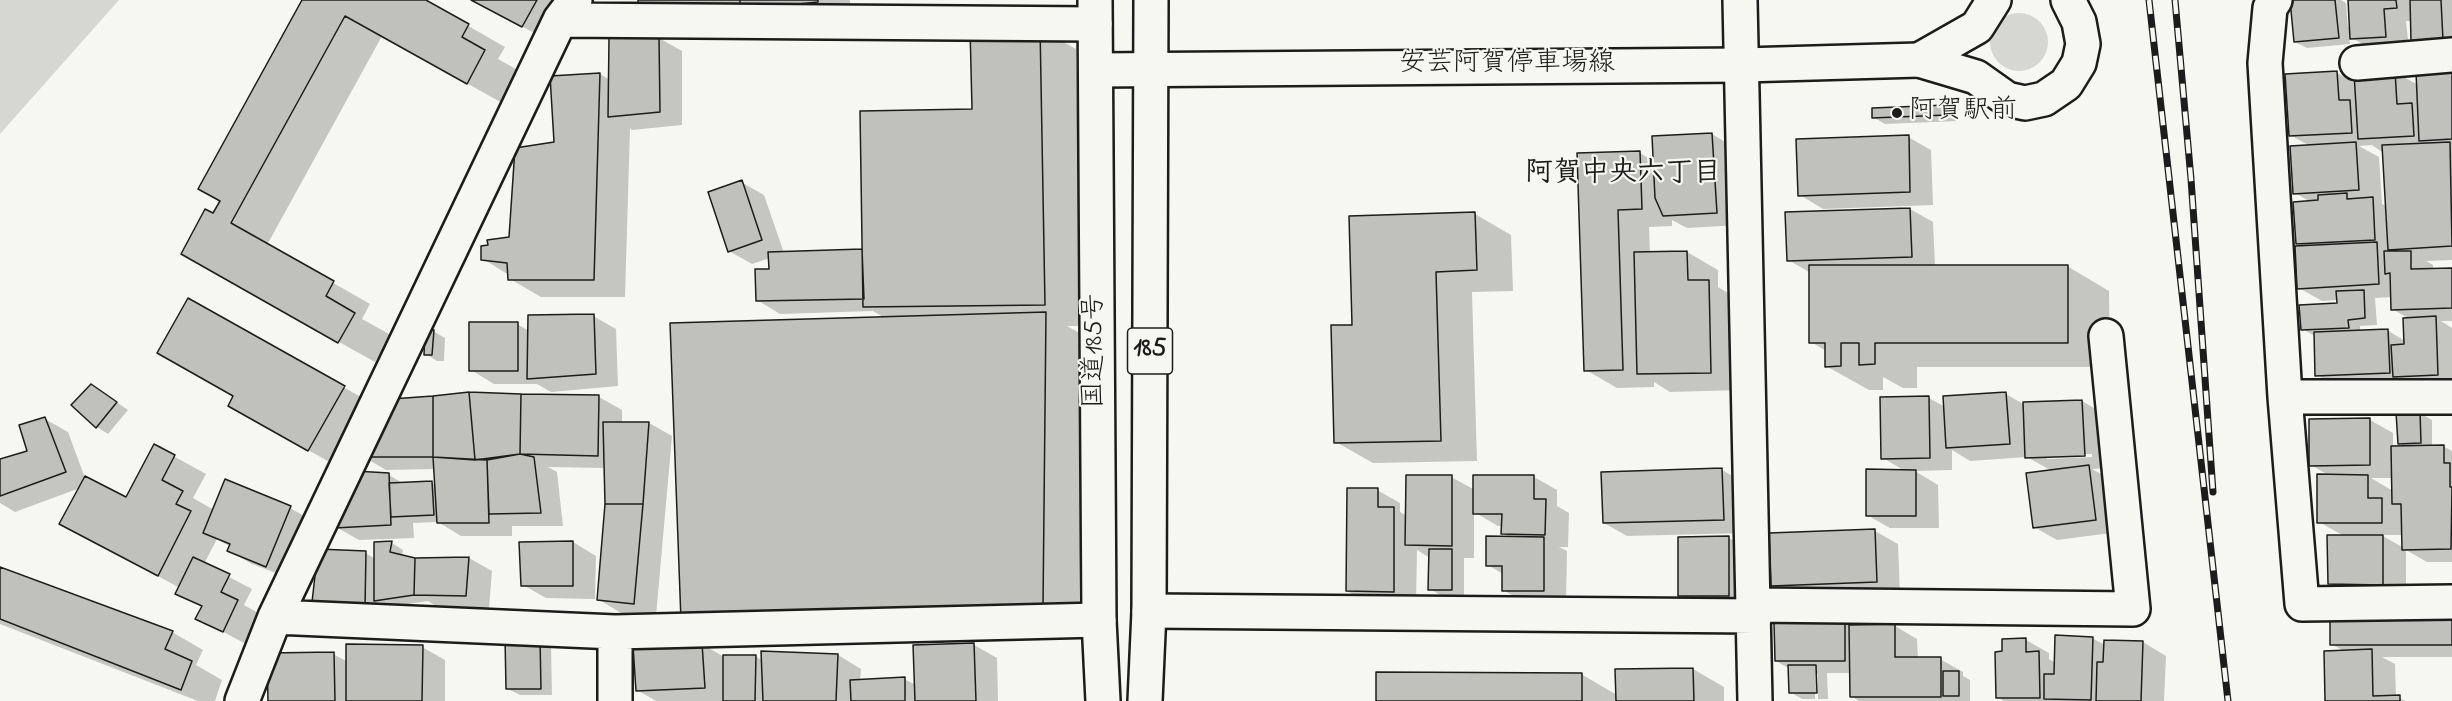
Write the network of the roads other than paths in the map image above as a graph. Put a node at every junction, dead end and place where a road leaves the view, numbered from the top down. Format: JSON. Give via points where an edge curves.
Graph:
{"nodes":[{"id":1,"x":1151,"y":0,"type":"edge"},
{"id":2,"x":1740,"y":0,"type":"edge"},
{"id":3,"x":2067,"y":0,"type":"edge"},
{"id":4,"x":2275,"y":0,"type":"edge"},
{"id":5,"x":1997,"y":1,"type":"edge"},
{"id":6,"x":568,"y":10,"type":"edge"},
{"id":7,"x":1095,"y":12,"type":"edge"},
{"id":8,"x":2452,"y":55,"type":"edge"},
{"id":9,"x":1919,"y":60,"type":"junction"},
{"id":10,"x":2357,"y":63,"type":"dead end"},
{"id":11,"x":1743,"y":65,"type":"junction"},
{"id":12,"x":1151,"y":68,"type":"junction"},
{"id":13,"x":1096,"y":70,"type":"junction"},
{"id":14,"x":2106,"y":336,"type":"dead end"},
{"id":15,"x":2452,"y":396,"type":"edge"},
{"id":16,"x":2285,"y":397,"type":"junction"},
{"id":17,"x":2452,"y":602,"type":"edge"},
{"id":18,"x":1149,"y":611,"type":"junction"},
{"id":19,"x":1754,"y":611,"type":"junction"},
{"id":20,"x":275,"y":617,"type":"junction"},
{"id":21,"x":1099,"y":620,"type":"junction"},
{"id":22,"x":615,"y":632,"type":"junction"},
{"id":23,"x":242,"y":701,"type":"edge"},
{"id":24,"x":615,"y":701,"type":"edge"},
{"id":25,"x":1103,"y":701,"type":"edge"},
{"id":26,"x":1145,"y":701,"type":"edge"},
{"id":27,"x":1755,"y":701,"type":"edge"}],
"edges":[{"from":1,"to":12,"type":"main road","name":"国道185号","number":"185"},
{"from":2,"to":11,"type":"main road"},
{"from":3,"to":9,"type":"main road","via":[[2079,22],[2083,44],[2079,63],[2066,84],[2044,99],[2025,103],[2007,99],[1976,77]]},
{"from":4,"to":16,"type":"main road","via":[[2270,8],[2265,63]]},
{"from":5,"to":9,"type":"main road","via":[[1977,27]]},
{"from":6,"to":7,"type":"main road"},
{"from":6,"to":20,"type":"main road"},
{"from":7,"to":13,"type":"main road","name":"国道185号","number":"185"},
{"from":8,"to":10,"type":"main road"},
{"from":9,"to":11,"type":"main road","name":"安芸阿賀停車場線"},
{"from":11,"to":12,"type":"main road","name":"安芸阿賀停車場線"},
{"from":11,"to":19,"type":"main road"},
{"from":12,"to":13,"type":"main road","name":"安芸阿賀停車場線"},
{"from":12,"to":18,"type":"main road","name":"国道185号","number":"185"},
{"from":13,"to":21,"type":"main road","name":"国道185号","number":"185"},
{"from":14,"to":19,"type":"main road","via":[[2133,609]]},
{"from":15,"to":16,"type":"main road"},
{"from":16,"to":17,"type":"main road","via":[[2302,604]]},
{"from":18,"to":19,"type":"main road"},
{"from":18,"to":26,"type":"main road","name":"国道185号","number":"185"},
{"from":19,"to":27,"type":"main road"},
{"from":20,"to":22,"type":"main road"},
{"from":20,"to":23,"type":"main road"},
{"from":21,"to":22,"type":"main road"},
{"from":21,"to":25,"type":"main road","name":"国道185号","number":"185"},
{"from":22,"to":24,"type":"main road"}]}
